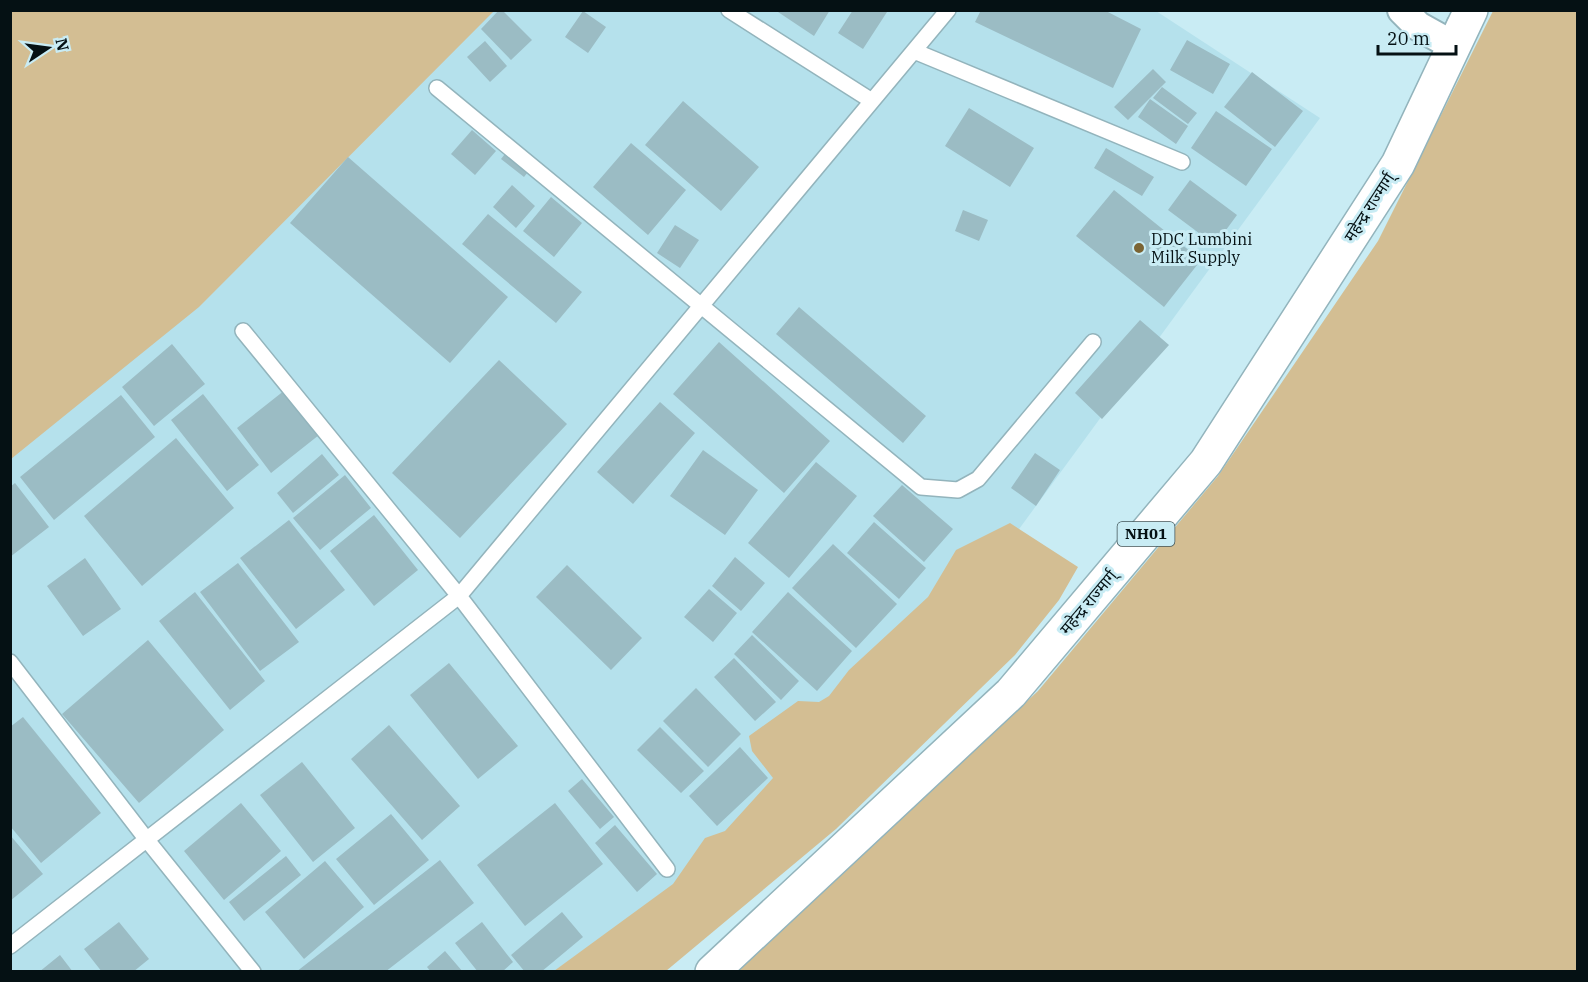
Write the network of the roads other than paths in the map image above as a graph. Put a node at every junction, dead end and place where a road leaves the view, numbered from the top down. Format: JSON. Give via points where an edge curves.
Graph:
{"nodes":[{"id":1,"x":729,"y":10,"type":"edge"},
{"id":2,"x":948,"y":10,"type":"edge"},
{"id":3,"x":1402,"y":10,"type":"edge"},
{"id":4,"x":1469,"y":10,"type":"edge"},
{"id":5,"x":1454,"y":46,"type":"junction"},
{"id":6,"x":914,"y":51,"type":"junction"},
{"id":7,"x":437,"y":88,"type":"dead end"},
{"id":8,"x":872,"y":102,"type":"junction"},
{"id":9,"x":1182,"y":162,"type":"dead end"},
{"id":10,"x":701,"y":305,"type":"junction"},
{"id":11,"x":243,"y":331,"type":"dead end"},
{"id":12,"x":1092,"y":342,"type":"dead end"},
{"id":13,"x":459,"y":596,"type":"junction"},
{"id":14,"x":10,"y":662,"type":"edge"},
{"id":15,"x":147,"y":840,"type":"junction"},
{"id":16,"x":667,"y":869,"type":"dead end"},
{"id":17,"x":10,"y":946,"type":"edge"},
{"id":18,"x":253,"y":972,"type":"edge"},
{"id":19,"x":711,"y":972,"type":"edge"}],
"edges":[{"from":1,"to":8,"type":"lane"},
{"from":2,"to":6,"type":"lane"},
{"from":3,"to":5,"type":"street","via":[[1418,26]]},
{"from":4,"to":5,"type":"highway","name":"महेन्द्र राज्मार्ग्","number":"NH01"},
{"from":5,"to":19,"type":"highway","name":"महेन्द्र राज्मार्ग्","number":"NH01","via":[[1398,164],[1206,462],[1011,693]]},
{"from":6,"to":8,"type":"lane"},
{"from":6,"to":9,"type":"lane"},
{"from":7,"to":10,"type":"lane"},
{"from":8,"to":10,"type":"lane"},
{"from":10,"to":12,"type":"lane","via":[[921,487],[958,490],[978,479]]},
{"from":10,"to":13,"type":"lane"},
{"from":11,"to":13,"type":"lane"},
{"from":13,"to":15,"type":"lane"},
{"from":13,"to":16,"type":"lane"},
{"from":14,"to":15,"type":"lane"},
{"from":15,"to":17,"type":"lane"},
{"from":15,"to":18,"type":"lane"}]}
